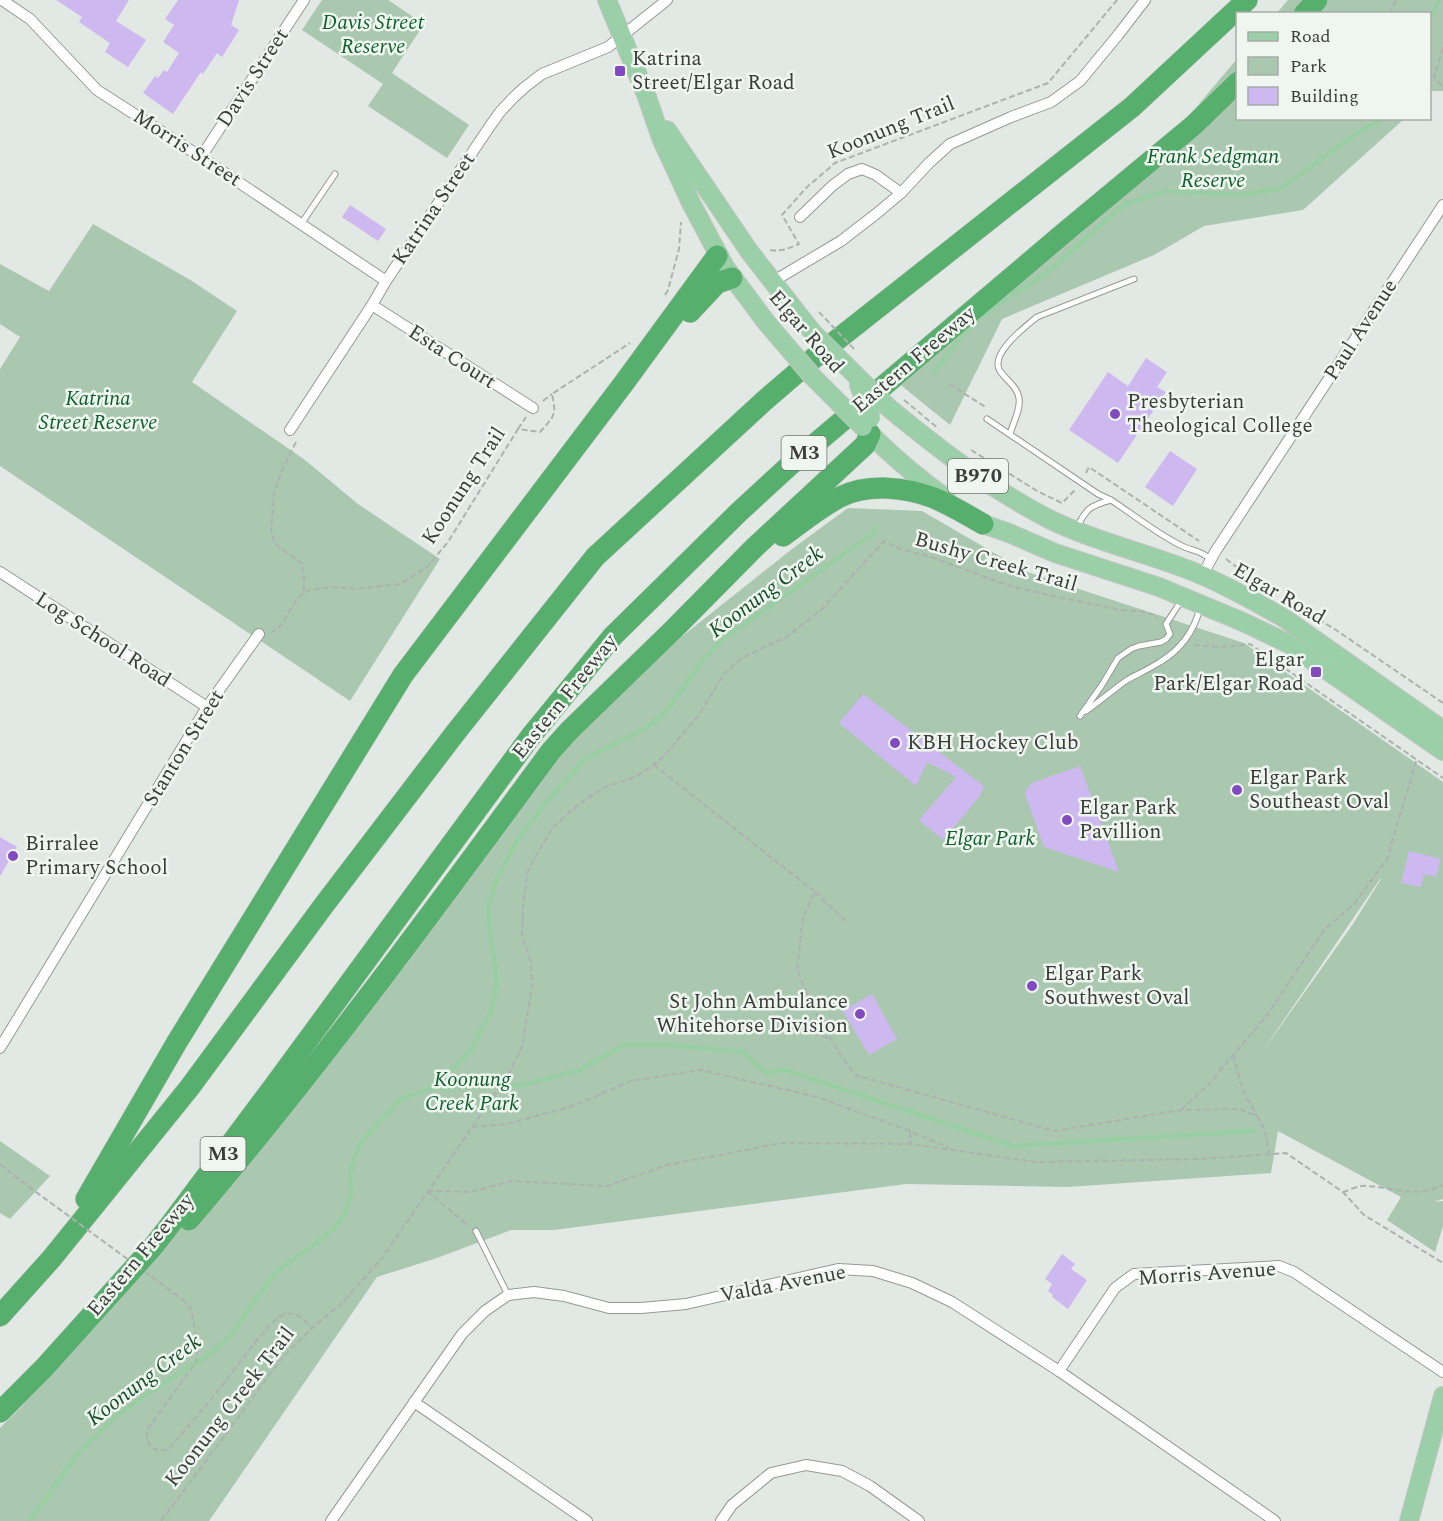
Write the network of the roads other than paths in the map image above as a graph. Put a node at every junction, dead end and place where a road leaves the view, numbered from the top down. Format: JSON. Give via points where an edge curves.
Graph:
{"nodes":[{"id":1,"x":2,"y":0,"type":"edge"},
{"id":2,"x":304,"y":0,"type":"edge"},
{"id":3,"x":607,"y":0,"type":"edge"},
{"id":4,"x":667,"y":0,"type":"edge"},
{"id":5,"x":1145,"y":0,"type":"edge"},
{"id":6,"x":1247,"y":0,"type":"edge"},
{"id":7,"x":1317,"y":0,"type":"edge"},
{"id":8,"x":1306,"y":12,"type":"edge"},
{"id":9,"x":622,"y":34,"type":"junction"},
{"id":10,"x":1236,"y":84,"type":"edge"},
{"id":11,"x":647,"y":97,"type":"junction"},
{"id":12,"x":201,"y":157,"type":"junction"},
{"id":13,"x":335,"y":174,"type":"dead end"},
{"id":14,"x":901,"y":193,"type":"junction"},
{"id":15,"x":1443,"y":205,"type":"edge"},
{"id":16,"x":800,"y":218,"type":"dead end"},
{"id":17,"x":301,"y":224,"type":"junction"},
{"id":18,"x":717,"y":256,"type":"junction"},
{"id":19,"x":732,"y":278,"type":"junction"},
{"id":20,"x":1134,"y":279,"type":"dead end"},
{"id":21,"x":386,"y":280,"type":"junction"},
{"id":22,"x":772,"y":282,"type":"junction"},
{"id":23,"x":372,"y":305,"type":"junction"},
{"id":24,"x":856,"y":378,"type":"junction"},
{"id":25,"x":624,"y":383,"type":"junction"},
{"id":26,"x":533,"y":408,"type":"dead end"},
{"id":27,"x":987,"y":419,"type":"dead end"},
{"id":28,"x":868,"y":427,"type":"junction"},
{"id":29,"x":290,"y":430,"type":"road end"},
{"id":30,"x":1010,"y":434,"type":"junction"},
{"id":31,"x":1111,"y":500,"type":"junction"},
{"id":32,"x":983,"y":524,"type":"junction"},
{"id":33,"x":1076,"y":531,"type":"junction"},
{"id":34,"x":1209,"y":563,"type":"junction"},
{"id":35,"x":0,"y":572,"type":"edge"},
{"id":36,"x":729,"y":574,"type":"junction"},
{"id":37,"x":1143,"y":581,"type":"junction"},
{"id":38,"x":1183,"y":598,"type":"junction"},
{"id":39,"x":1201,"y":605,"type":"junction"},
{"id":40,"x":259,"y":634,"type":"road end"},
{"id":41,"x":207,"y":707,"type":"junction"},
{"id":42,"x":1443,"y":730,"type":"edge"},
{"id":43,"x":1443,"y":751,"type":"edge"},
{"id":44,"x":0,"y":1048,"type":"edge"},
{"id":45,"x":476,"y":1231,"type":"road end"},
{"id":46,"x":52,"y":1258,"type":"junction"},
{"id":47,"x":508,"y":1295,"type":"junction"},
{"id":48,"x":0,"y":1316,"type":"edge"},
{"id":49,"x":1059,"y":1371,"type":"junction"},
{"id":50,"x":1443,"y":1372,"type":"edge"},
{"id":51,"x":1443,"y":1396,"type":"edge"},
{"id":52,"x":414,"y":1402,"type":"junction"},
{"id":53,"x":0,"y":1412,"type":"edge"},
{"id":54,"x":0,"y":1418,"type":"edge"},
{"id":55,"x":331,"y":1521,"type":"edge"},
{"id":56,"x":587,"y":1521,"type":"edge"},
{"id":57,"x":721,"y":1521,"type":"edge"},
{"id":58,"x":919,"y":1521,"type":"edge"},
{"id":59,"x":1275,"y":1521,"type":"edge"},
{"id":60,"x":1409,"y":1521,"type":"edge"}],
"edges":[{"from":1,"to":12,"type":"street","name":"Morris Street","via":[[30,19],[97,90]]},
{"from":2,"to":12,"type":"street","name":"Davis Street"},
{"from":3,"to":9,"type":"main road","name":"Elgar Road","number":"B970"},
{"from":4,"to":9,"type":"street","name":"Katrina Street"},
{"from":5,"to":14,"type":"street","via":[[1080,81],[1051,102],[950,144]]},
{"from":6,"to":46,"type":"highway","via":[[1132,106],[814,358],[596,557],[324,904],[190,1087]]},
{"from":7,"to":8,"type":"highway"},
{"from":9,"to":11,"type":"main road","name":"Elgar Road","number":"B970"},
{"from":9,"to":21,"type":"street","name":"Katrina Street","via":[[608,47],[542,74],[513,98]]},
{"from":10,"to":53,"type":"highway","name":"Eastern Freeway","number":"M3","via":[[1194,124],[789,466],[613,636],[531,736],[152,1248]]},
{"from":11,"to":18,"type":"main road","name":"Elgar Road","number":"B970","via":[[672,163]]},
{"from":11,"to":22,"type":"main road","name":"Elgar Road","number":"B970"},
{"from":12,"to":17,"type":"street","name":"Morris Street"},
{"from":13,"to":17,"type":"lane"},
{"from":14,"to":16,"type":"street","via":[[862,169],[832,186]]},
{"from":14,"to":22,"type":"street","via":[[841,241]]},
{"from":15,"to":34,"type":"street","name":"Paul Avenue"},
{"from":17,"to":21,"type":"street","name":"Morris Street"},
{"from":18,"to":19,"type":"main road","name":"Elgar Road","number":"B970"},
{"from":18,"to":25,"type":"highway"},
{"from":19,"to":22,"type":"main road"},
{"from":19,"to":25,"type":"highway","via":[[710,291]]},
{"from":19,"to":28,"type":"main road","name":"Elgar Road","number":"B970","bridge":true,"via":[[813,377]]},
{"from":20,"to":30,"type":"lane","via":[[1037,317],[1002,352],[998,366],[1020,400]]},
{"from":21,"to":23,"type":"street","name":"Katrina Street"},
{"from":22,"to":24,"type":"main road","name":"Elgar Road","number":"B970","bridge":true},
{"from":23,"to":26,"type":"street","name":"Esta Court"},
{"from":23,"to":29,"type":"street","name":"Katrina Street"},
{"from":24,"to":28,"type":"main road","bridge":true},
{"from":24,"to":33,"type":"main road","name":"Elgar Road","number":"B970","bridge":true,"via":[[894,402],[933,444],[986,482]]},
{"from":25,"to":46,"type":"highway","via":[[403,675],[177,1042]]},
{"from":27,"to":30,"type":"lane"},
{"from":28,"to":32,"type":"main road","name":"Elgar Road","number":"B970","via":[[898,461]]},
{"from":28,"to":36,"type":"highway","via":[[865,444]]},
{"from":30,"to":31,"type":"lane"},
{"from":31,"to":33,"type":"lane","via":[[1085,511]]},
{"from":31,"to":34,"type":"lane","via":[[1174,542],[1202,552]]},
{"from":32,"to":36,"type":"highway","via":[[921,494],[890,489],[857,490],[827,504]]},
{"from":32,"to":37,"type":"main road","name":"Elgar Road","number":"B970","via":[[1055,553]]},
{"from":33,"to":34,"type":"main road","name":"Elgar Road","number":"B970","via":[[1183,568]]},
{"from":33,"to":37,"type":"main road","name":"Elgar Road","via":[[1081,546],[1118,562]]},
{"from":34,"to":38,"type":"main road"},
{"from":34,"to":39,"type":"main road"},
{"from":34,"to":42,"type":"main road","name":"Elgar Road","number":"B970"},
{"from":35,"to":41,"type":"street","name":"Log School Road"},
{"from":36,"to":54,"type":"highway","via":[[550,751],[423,925],[244,1156],[124,1297]]},
{"from":37,"to":38,"type":"main road","name":"Elgar Road","number":"B970"},
{"from":38,"to":39,"type":"main road","name":"Elgar Road","number":"B970"},
{"from":38,"to":39,"type":"lane","via":[[1166,624],[1170,634],[1166,639],[1131,649],[1118,658],[1080,716],[1179,648],[1195,624]]},
{"from":39,"to":43,"type":"main road","name":"Elgar Road","number":"B970","via":[[1289,644]]},
{"from":40,"to":41,"type":"street","name":"Stanton Street"},
{"from":41,"to":44,"type":"street","name":"Stanton Street"},
{"from":45,"to":47,"type":"lane"},
{"from":46,"to":48,"type":"highway"},
{"from":47,"to":49,"type":"street","name":"Valda Avenue","via":[[534,1292],[609,1308],[641,1308],[686,1304],[838,1269],[873,1271],[912,1282],[952,1302]]},
{"from":47,"to":52,"type":"street","via":[[462,1334]]},
{"from":49,"to":50,"type":"street","name":"Morris Avenue","via":[[1115,1288],[1134,1274],[1279,1266],[1294,1272]]},
{"from":49,"to":59,"type":"street","name":"Valda Avenue"},
{"from":51,"to":60,"type":"main road"},
{"from":52,"to":55,"type":"street"},
{"from":52,"to":56,"type":"street"},
{"from":57,"to":58,"type":"street","via":[[732,1505],[771,1473],[806,1466],[842,1471]]}]}
